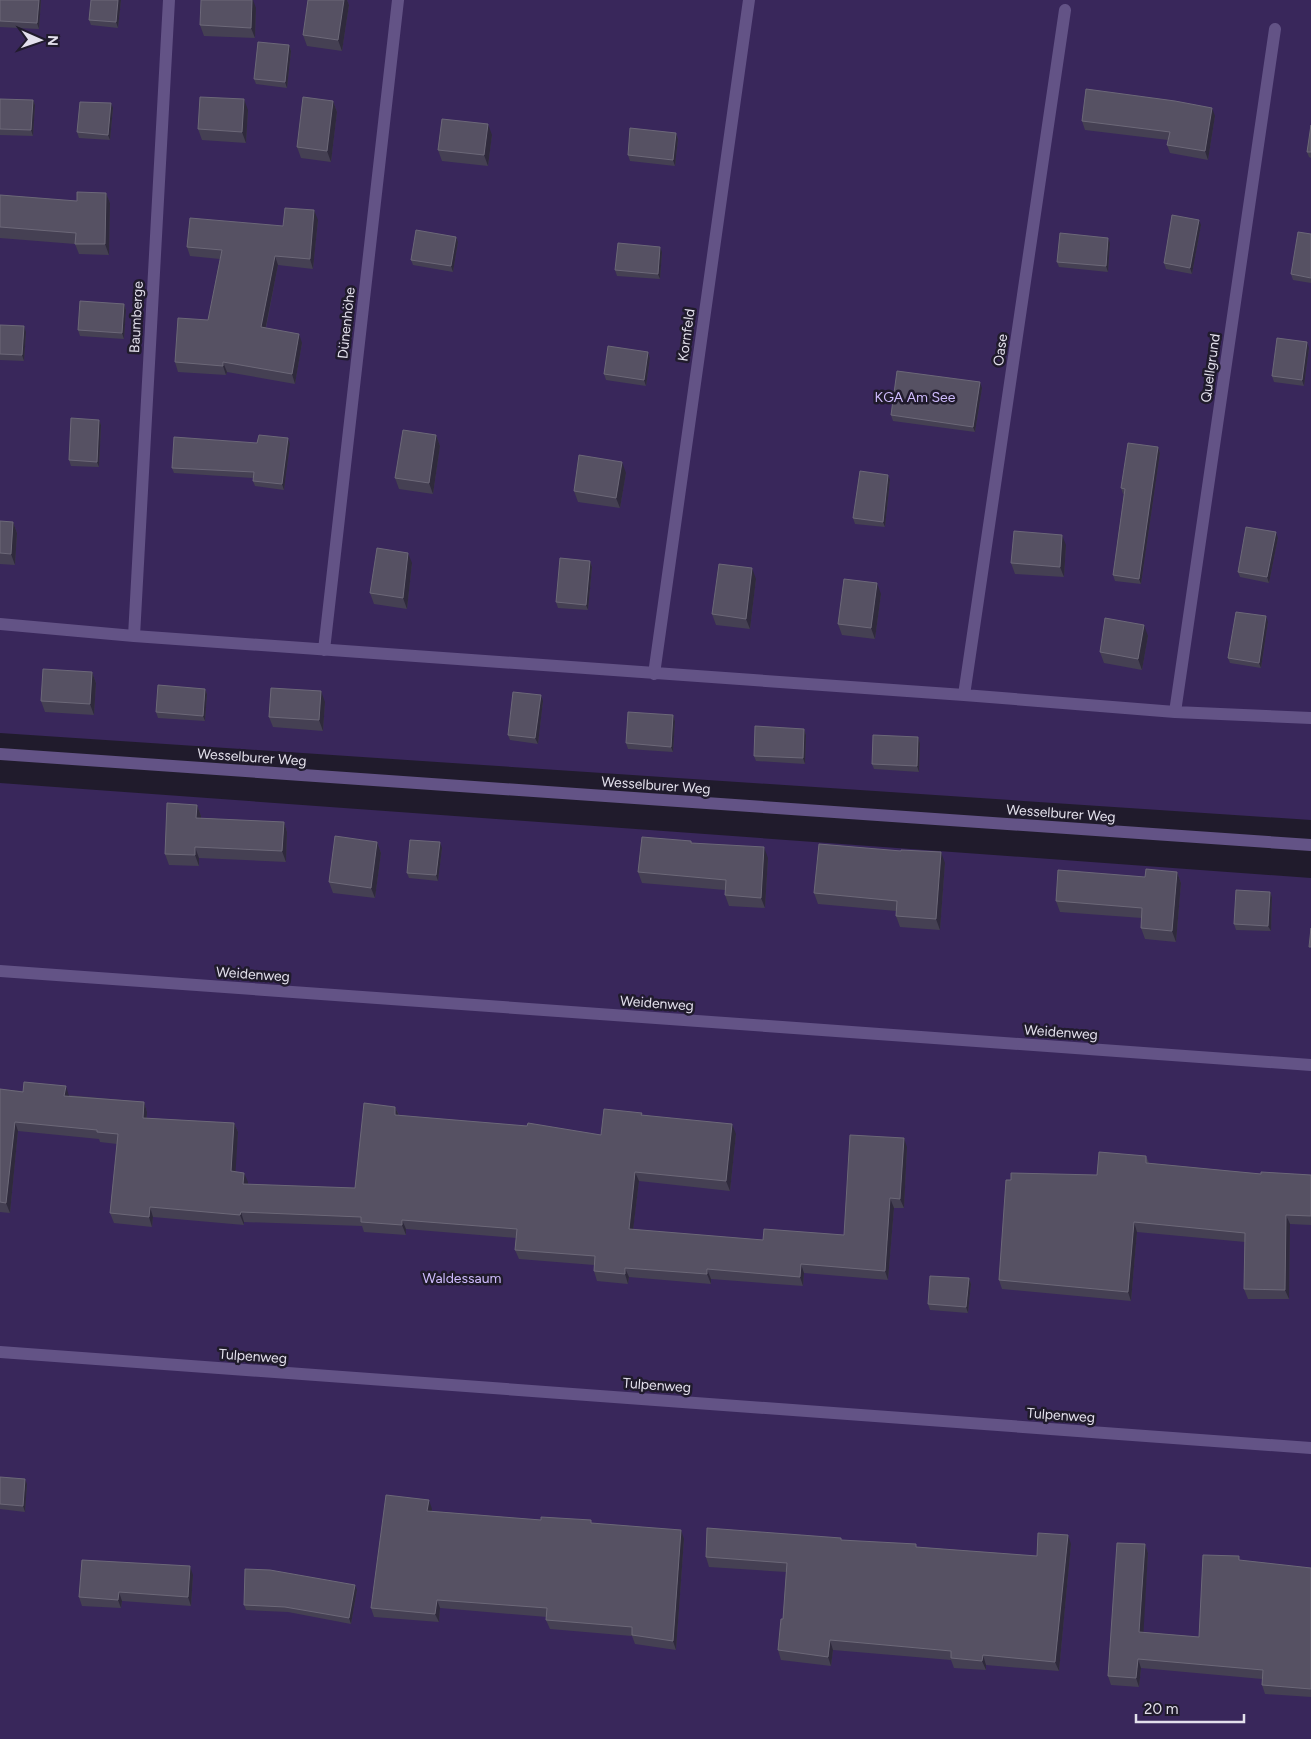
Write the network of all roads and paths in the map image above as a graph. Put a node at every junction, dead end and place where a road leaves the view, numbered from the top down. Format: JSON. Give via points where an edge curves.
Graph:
{"nodes":[{"id":1,"x":169,"y":0,"type":"edge"},
{"id":2,"x":398,"y":0,"type":"edge"},
{"id":3,"x":749,"y":0,"type":"edge"},
{"id":4,"x":1065,"y":10,"type":"dead end"},
{"id":5,"x":1275,"y":29,"type":"dead end"},
{"id":6,"x":0,"y":624,"type":"edge"},
{"id":7,"x":134,"y":636,"type":"junction"},
{"id":8,"x":324,"y":650,"type":"junction"},
{"id":9,"x":654,"y":674,"type":"junction"},
{"id":10,"x":964,"y":695,"type":"junction"},
{"id":11,"x":1175,"y":712,"type":"junction"},
{"id":12,"x":1311,"y":718,"type":"edge"},
{"id":13,"x":0,"y":754,"type":"edge"},
{"id":14,"x":1311,"y":845,"type":"edge"},
{"id":15,"x":0,"y":971,"type":"edge"},
{"id":16,"x":1311,"y":1065,"type":"edge"},
{"id":17,"x":0,"y":1352,"type":"edge"},
{"id":18,"x":1311,"y":1448,"type":"edge"}],
"edges":[{"from":1,"to":7,"type":"street","name":"Baumberge"},
{"from":2,"to":8,"type":"street","name":"Dünenhöhe"},
{"from":3,"to":9,"type":"street","name":"Kornfeld"},
{"from":4,"to":10,"type":"street","name":"Oase"},
{"from":5,"to":11,"type":"street","name":"Quellgrund"},
{"from":6,"to":7,"type":"street"},
{"from":7,"to":8,"type":"street"},
{"from":8,"to":9,"type":"street"},
{"from":9,"to":10,"type":"street"},
{"from":10,"to":11,"type":"street"},
{"from":11,"to":12,"type":"street"},
{"from":13,"to":14,"type":"street","name":"Wesselburer Weg"},
{"from":15,"to":16,"type":"street","name":"Weidenweg"},
{"from":17,"to":18,"type":"street","name":"Tulpenweg"}]}
